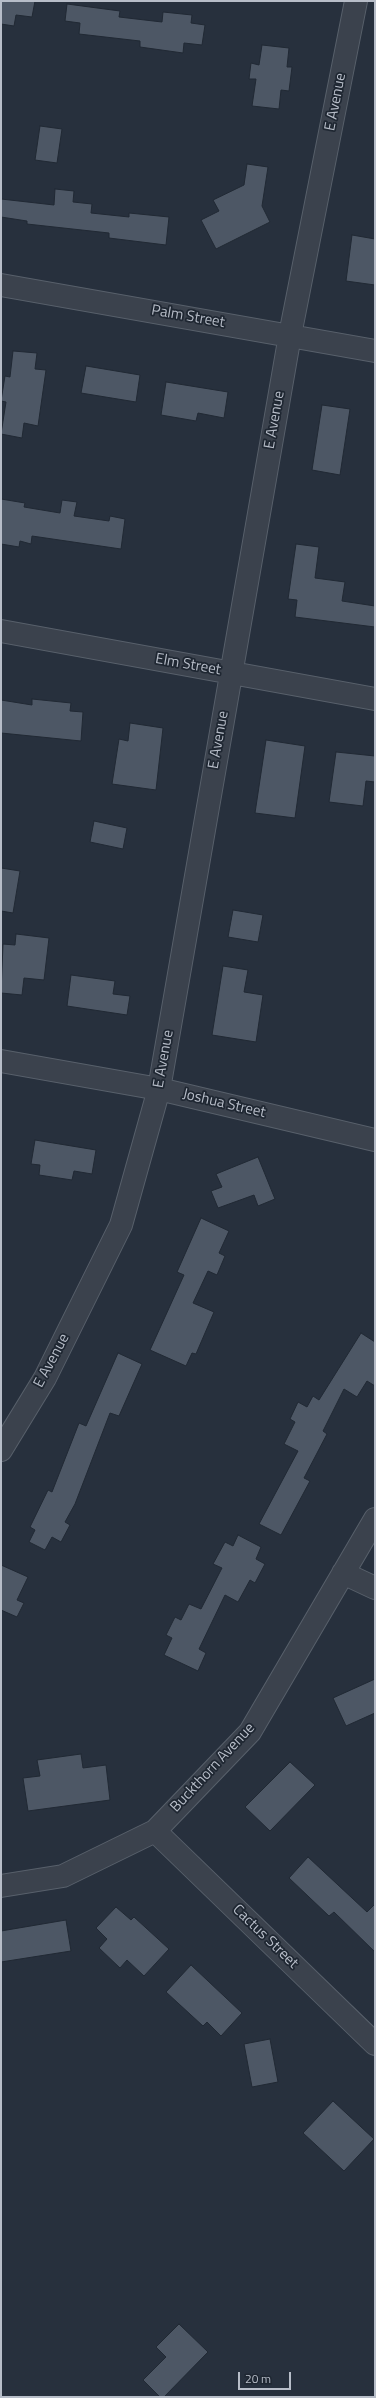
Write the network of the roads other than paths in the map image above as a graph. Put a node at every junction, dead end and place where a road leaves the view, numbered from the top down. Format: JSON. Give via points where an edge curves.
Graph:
{"nodes":[{"id":1,"x":356,"y":1,"type":"edge"},
{"id":2,"x":1,"y":285,"type":"edge"},
{"id":3,"x":290,"y":335,"type":"junction"},
{"id":4,"x":375,"y":351,"type":"edge"},
{"id":5,"x":1,"y":631,"type":"edge"},
{"id":6,"x":231,"y":673,"type":"junction"},
{"id":7,"x":375,"y":700,"type":"edge"},
{"id":8,"x":1,"y":1061,"type":"edge"},
{"id":9,"x":160,"y":1089,"type":"junction"},
{"id":10,"x":375,"y":1140,"type":"edge"},
{"id":11,"x":1,"y":1450,"type":"edge"},
{"id":12,"x":375,"y":1519,"type":"edge"},
{"id":13,"x":343,"y":1573,"type":"junction"},
{"id":14,"x":375,"y":1588,"type":"edge"},
{"id":15,"x":155,"y":1831,"type":"junction"},
{"id":16,"x":1,"y":1886,"type":"edge"},
{"id":17,"x":375,"y":2044,"type":"edge"}],
"edges":[{"from":1,"to":3,"type":"street","name":"E Avenue"},
{"from":2,"to":3,"type":"street","name":"Palm Street"},
{"from":3,"to":4,"type":"street","name":"Palm Street"},
{"from":3,"to":6,"type":"street","name":"E Avenue"},
{"from":5,"to":6,"type":"street","name":"Elm Street"},
{"from":6,"to":7,"type":"street","name":"Elm Street"},
{"from":6,"to":9,"type":"street","name":"E Avenue"},
{"from":8,"to":9,"type":"street","name":"Joshua Street"},
{"from":9,"to":10,"type":"street","name":"Joshua Street"},
{"from":9,"to":11,"type":"street","name":"E Avenue","via":[[121,1225],[45,1378]]},
{"from":12,"to":13,"type":"street","name":"Buckthorn Avenue"},
{"from":13,"to":14,"type":"street"},
{"from":13,"to":15,"type":"street","name":"Buckthorn Avenue","via":[[250,1732]]},
{"from":15,"to":16,"type":"street","name":"Buckthorn Avenue","via":[[63,1876]]},
{"from":15,"to":17,"type":"street","name":"Cactus Street"}]}
